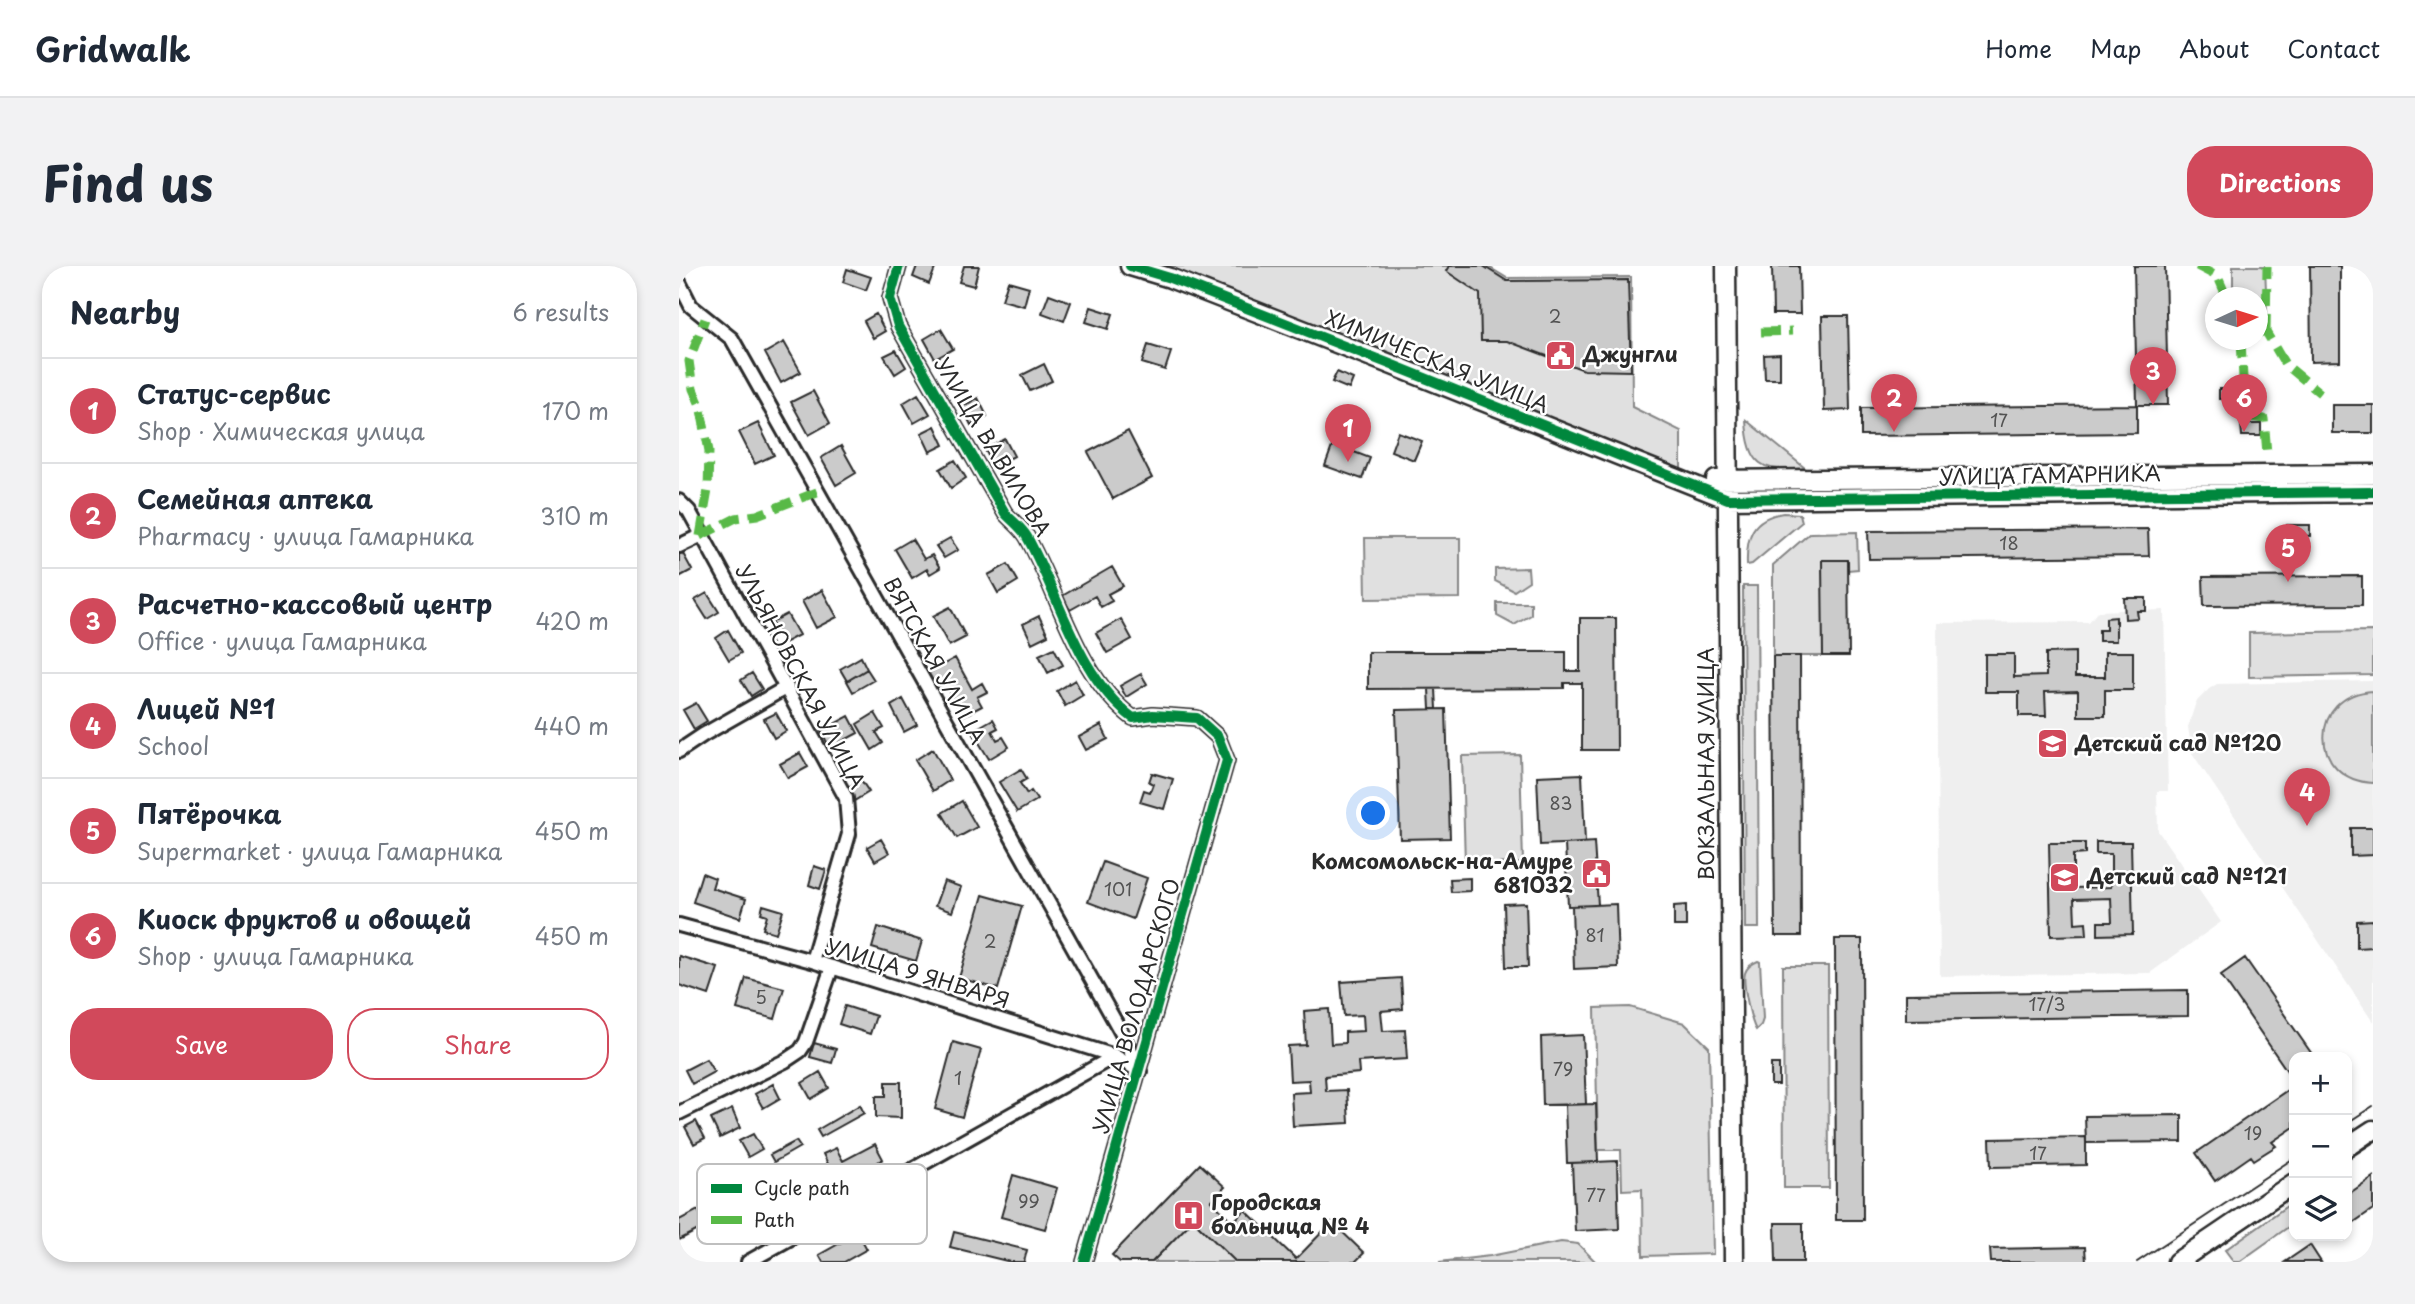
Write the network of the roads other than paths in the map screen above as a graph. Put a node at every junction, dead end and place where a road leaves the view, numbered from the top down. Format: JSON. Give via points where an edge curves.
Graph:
{"nodes":[{"id":1,"x":899,"y":266,"type":"edge"},
{"id":2,"x":1130,"y":266,"type":"edge"},
{"id":3,"x":1726,"y":266,"type":"edge"},
{"id":4,"x":679,"y":282,"type":"edge"},
{"id":5,"x":2373,"y":474,"type":"edge"},
{"id":6,"x":1681,"y":480,"type":"junction"},
{"id":7,"x":1727,"y":480,"type":"junction"},
{"id":8,"x":2373,"y":492,"type":"edge"},
{"id":9,"x":1728,"y":499,"type":"junction"},
{"id":10,"x":679,"y":501,"type":"edge"},
{"id":11,"x":701,"y":536,"type":"junction"},
{"id":12,"x":679,"y":546,"type":"edge"},
{"id":13,"x":787,"y":687,"type":"junction"},
{"id":14,"x":679,"y":751,"type":"edge"},
{"id":15,"x":1227,"y":760,"type":"joint"},
{"id":16,"x":679,"y":925,"type":"edge"},
{"id":17,"x":812,"y":961,"type":"junction"},
{"id":18,"x":832,"y":967,"type":"junction"},
{"id":19,"x":1115,"y":1056,"type":"junction"},
{"id":20,"x":1140,"y":1071,"type":"junction"},
{"id":21,"x":679,"y":1113,"type":"edge"},
{"id":22,"x":2373,"y":1130,"type":"edge"},
{"id":23,"x":2352,"y":1144,"type":"edge"},
{"id":24,"x":923,"y":1164,"type":"edge"},
{"id":25,"x":2289,"y":1186,"type":"edge"},
{"id":26,"x":780,"y":1244,"type":"edge"},
{"id":27,"x":748,"y":1262,"type":"edge"},
{"id":28,"x":1084,"y":1262,"type":"edge"},
{"id":29,"x":1734,"y":1262,"type":"edge"},
{"id":30,"x":2176,"y":1262,"type":"edge"}],
"edges":[{"from":1,"to":15,"type":"street","name":"УЛИЦА ВАВИЛОВА","via":[[890,298],[898,326],[1005,513],[1025,535],[1064,620],[1100,682],[1115,704],[1133,718],[1197,718],[1218,737]]},
{"from":2,"to":6,"type":"street","name":"ХИМИЧЕСКАЯ УЛИЦА"},
{"from":3,"to":7,"type":"street","name":"ВОКЗАЛЬНАЯ УЛИЦА"},
{"from":4,"to":20,"type":"street","name":"ВЯТСКАЯ УЛИЦА","via":[[691,306],[732,340]]},
{"from":5,"to":7,"type":"street","name":"УЛИЦА ГАМАРНИКА"},
{"from":6,"to":7,"type":"street","name":"ХИМИЧЕСКАЯ УЛИЦА"},
{"from":6,"to":9,"type":"street","name":"ХИМИЧЕСКАЯ УЛИЦА"},
{"from":7,"to":9,"type":"street","name":"ВОКЗАЛЬНАЯ УЛИЦА"},
{"from":8,"to":9,"type":"street","name":"УЛИЦА ГАМАРНИКА"},
{"from":9,"to":29,"type":"street","name":"ВОКЗАЛЬНАЯ УЛИЦА"},
{"from":10,"to":11,"type":"street","name":"УЛЬЯНОВСКАЯ УЛИЦА"},
{"from":11,"to":12,"type":"street"},
{"from":11,"to":13,"type":"street","name":"УЛЬЯНОВСКАЯ УЛИЦА"},
{"from":13,"to":14,"type":"street"},
{"from":13,"to":17,"type":"street","name":"УЛЬЯНОВСКАЯ УЛИЦА","via":[[846,798],[850,824]]},
{"from":15,"to":20,"type":"street","name":"УЛИЦА ВОЛОДАРСКОГО"},
{"from":16,"to":17,"type":"street","name":"УЛИЦА 9 ЯНВАРЯ"},
{"from":17,"to":18,"type":"street","name":"УЛИЦА 9 ЯНВАРЯ"},
{"from":18,"to":19,"type":"street","name":"УЛИЦА 9 ЯНВАРЯ"},
{"from":18,"to":21,"type":"street","via":[[800,1051]]},
{"from":19,"to":20,"type":"street","name":"УЛИЦА 9 ЯНВАРЯ"},
{"from":19,"to":24,"type":"street"},
{"from":20,"to":28,"type":"street","name":"УЛИЦА ВОЛОДАРСКОГО"},
{"from":22,"to":23,"type":"street"},
{"from":25,"to":30,"type":"street"},
{"from":26,"to":27,"type":"street"}]}
